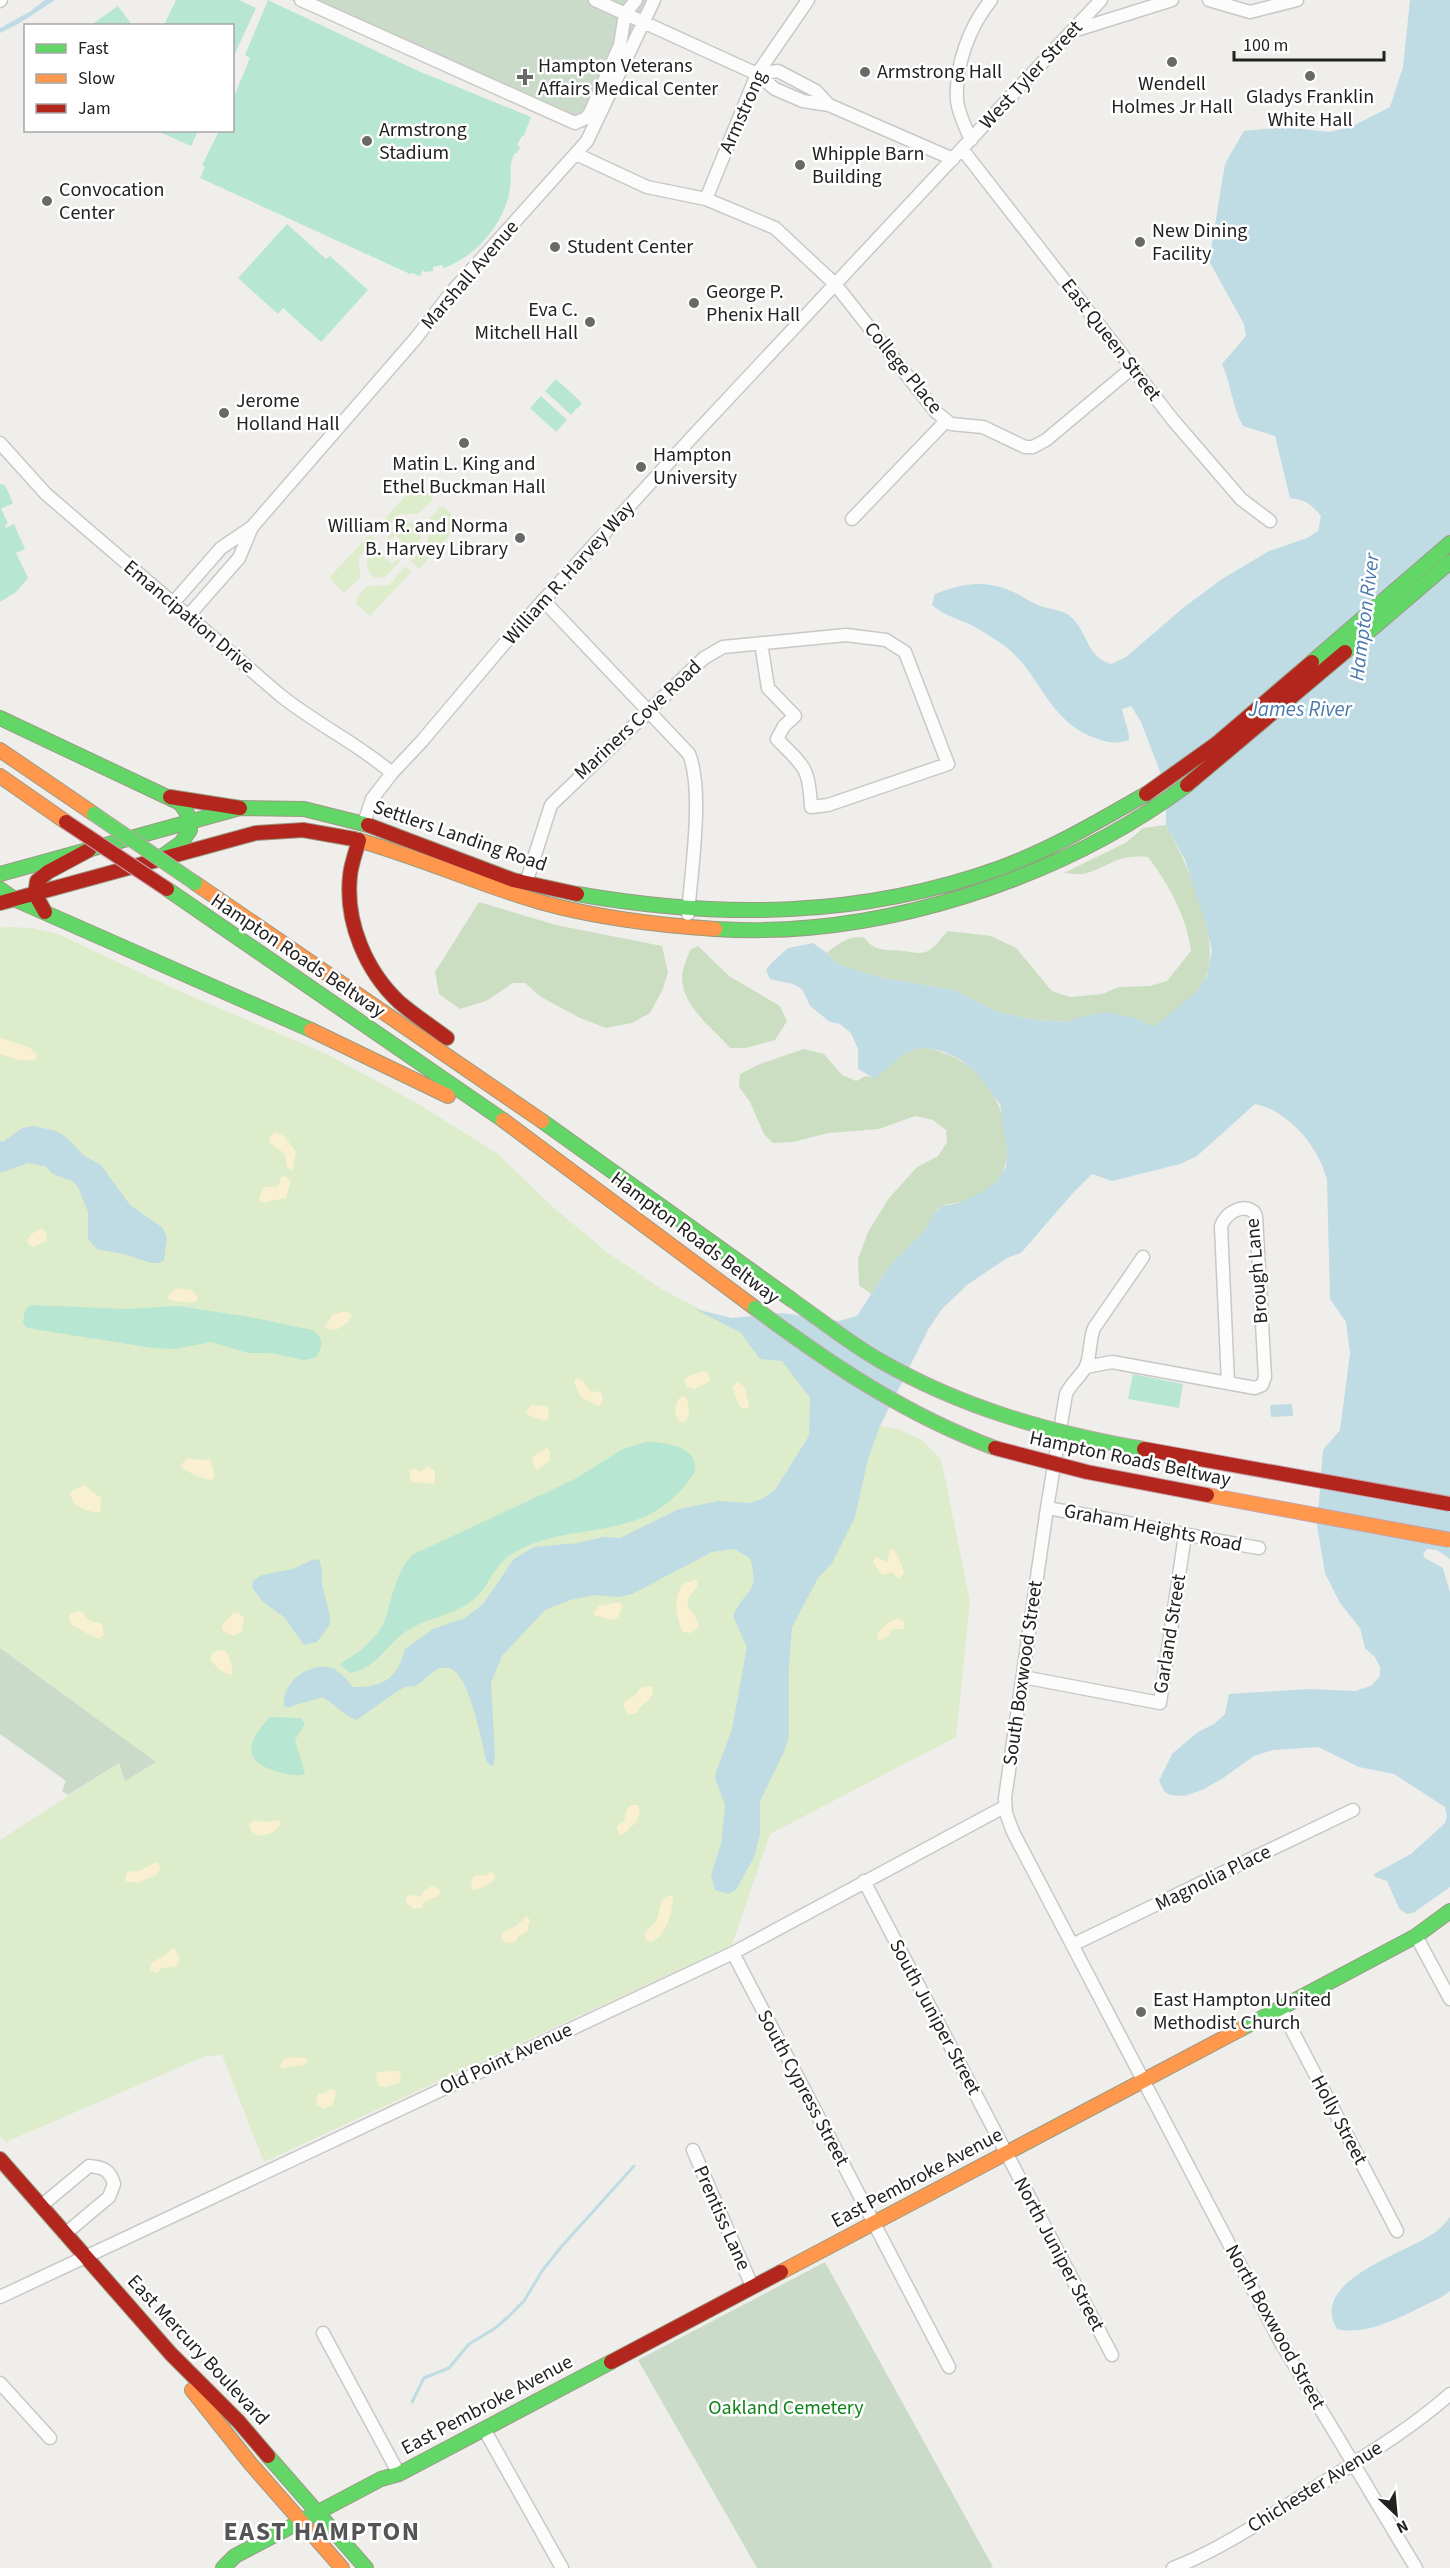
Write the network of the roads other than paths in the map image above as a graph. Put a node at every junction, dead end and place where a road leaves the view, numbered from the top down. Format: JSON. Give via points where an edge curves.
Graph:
{"nodes":[{"id":1,"x":301,"y":0,"type":"edge"},
{"id":2,"x":595,"y":0,"type":"edge"},
{"id":3,"x":636,"y":0,"type":"edge"},
{"id":4,"x":654,"y":0,"type":"edge"},
{"id":5,"x":808,"y":0,"type":"edge"},
{"id":6,"x":991,"y":0,"type":"edge"},
{"id":7,"x":1101,"y":0,"type":"edge"},
{"id":8,"x":1172,"y":0,"type":"edge"},
{"id":9,"x":1209,"y":0,"type":"edge"},
{"id":10,"x":1296,"y":0,"type":"edge"},
{"id":11,"x":625,"y":14,"type":"junction"},
{"id":12,"x":644,"y":23,"type":"junction"},
{"id":13,"x":1070,"y":32,"type":"junction"},
{"id":14,"x":757,"y":74,"type":"junction"},
{"id":15,"x":966,"y":145,"type":"junction"},
{"id":16,"x":576,"y":154,"type":"junction"},
{"id":17,"x":953,"y":159,"type":"junction"},
{"id":18,"x":706,"y":199,"type":"junction"},
{"id":19,"x":836,"y":284,"type":"junction"},
{"id":20,"x":1132,"y":368,"type":"junction"},
{"id":21,"x":946,"y":422,"type":"junction"},
{"id":22,"x":0,"y":443,"type":"edge"},
{"id":23,"x":852,"y":519,"type":"dead end"},
{"id":24,"x":1270,"y":521,"type":"dead end"},
{"id":25,"x":252,"y":527,"type":"junction"},
{"id":26,"x":1450,"y":543,"type":"edge"},
{"id":27,"x":1450,"y":562,"type":"edge"},
{"id":28,"x":543,"y":600,"type":"junction"},
{"id":29,"x":173,"y":603,"type":"junction"},
{"id":30,"x":189,"y":615,"type":"junction"},
{"id":31,"x":761,"y":643,"type":"junction"},
{"id":32,"x":649,"y":710,"type":"junction"},
{"id":33,"x":0,"y":718,"type":"edge"},
{"id":34,"x":0,"y":750,"type":"edge"},
{"id":35,"x":392,"y":772,"type":"junction"},
{"id":36,"x":0,"y":776,"type":"edge"},
{"id":37,"x":167,"y":796,"type":"junction"},
{"id":38,"x":240,"y":808,"type":"junction"},
{"id":39,"x":1132,"y":813,"type":"junction"},
{"id":40,"x":190,"y":821,"type":"junction"},
{"id":41,"x":364,"y":823,"type":"junction"},
{"id":42,"x":359,"y":840,"type":"junction"},
{"id":43,"x":89,"y":850,"type":"junction"},
{"id":44,"x":157,"y":860,"type":"junction"},
{"id":45,"x":0,"y":874,"type":"edge"},
{"id":46,"x":526,"y":883,"type":"junction"},
{"id":47,"x":0,"y":889,"type":"edge"},
{"id":48,"x":36,"y":894,"type":"junction"},
{"id":49,"x":14,"y":899,"type":"junction"},
{"id":50,"x":0,"y":903,"type":"edge"},
{"id":51,"x":688,"y":910,"type":"junction"},
{"id":52,"x":45,"y":912,"type":"junction"},
{"id":53,"x":687,"y":928,"type":"junction"},
{"id":54,"x":459,"y":1046,"type":"dead end"},
{"id":55,"x":531,"y":1096,"type":"dead end"},
{"id":56,"x":598,"y":1190,"type":"junction"},
{"id":57,"x":691,"y":1227,"type":"junction"},
{"id":58,"x":1143,"y":1257,"type":"dead end"},
{"id":59,"x":1086,"y":1367,"type":"junction"},
{"id":60,"x":1228,"y":1383,"type":"junction"},
{"id":61,"x":1450,"y":1504,"type":"edge"},
{"id":62,"x":1047,"y":1508,"type":"junction"},
{"id":63,"x":1185,"y":1535,"type":"junction"},
{"id":64,"x":1450,"y":1540,"type":"edge"},
{"id":65,"x":1259,"y":1548,"type":"dead end"},
{"id":66,"x":1023,"y":1677,"type":"junction"},
{"id":67,"x":1004,"y":1807,"type":"junction"},
{"id":68,"x":1353,"y":1810,"type":"dead end"},
{"id":69,"x":864,"y":1881,"type":"junction"},
{"id":70,"x":1450,"y":1911,"type":"edge"},
{"id":71,"x":1416,"y":1936,"type":"junction"},
{"id":72,"x":1072,"y":1945,"type":"junction"},
{"id":73,"x":733,"y":1953,"type":"junction"},
{"id":74,"x":1450,"y":2000,"type":"edge"},
{"id":75,"x":1281,"y":2009,"type":"junction"},
{"id":76,"x":1143,"y":2081,"type":"junction"},
{"id":77,"x":693,"y":2150,"type":"dead end"},
{"id":78,"x":1006,"y":2153,"type":"junction"},
{"id":79,"x":0,"y":2159,"type":"edge"},
{"id":80,"x":0,"y":2173,"type":"edge"},
{"id":81,"x":41,"y":2206,"type":"junction"},
{"id":82,"x":873,"y":2222,"type":"junction"},
{"id":83,"x":1397,"y":2231,"type":"dead end"},
{"id":84,"x":65,"y":2234,"type":"junction"},
{"id":85,"x":82,"y":2259,"type":"junction"},
{"id":86,"x":752,"y":2286,"type":"junction"},
{"id":87,"x":0,"y":2297,"type":"edge"},
{"id":88,"x":323,"y":2333,"type":"dead end"},
{"id":89,"x":1112,"y":2355,"type":"dead end"},
{"id":90,"x":949,"y":2367,"type":"dead end"},
{"id":91,"x":0,"y":2382,"type":"edge"},
{"id":92,"x":1450,"y":2394,"type":"edge"},
{"id":93,"x":484,"y":2429,"type":"junction"},
{"id":94,"x":50,"y":2438,"type":"dead end"},
{"id":95,"x":1352,"y":2464,"type":"junction"},
{"id":96,"x":399,"y":2474,"type":"junction"},
{"id":97,"x":321,"y":2516,"type":"junction"},
{"id":98,"x":304,"y":2525,"type":"junction"},
{"id":99,"x":224,"y":2568,"type":"edge"},
{"id":100,"x":342,"y":2568,"type":"edge"},
{"id":101,"x":366,"y":2568,"type":"edge"},
{"id":102,"x":562,"y":2568,"type":"edge"},
{"id":103,"x":1173,"y":2568,"type":"edge"},
{"id":104,"x":1416,"y":2568,"type":"edge"}],
"edges":[{"from":1,"to":11,"type":"street","via":[[575,123],[590,113],[620,45]]},
{"from":2,"to":11,"type":"street"},
{"from":3,"to":11,"type":"street"},
{"from":4,"to":12,"type":"street","name":"Marshall Avenue"},
{"from":5,"to":14,"type":"street","name":"Armstrong"},
{"from":6,"to":15,"type":"street","name":"East Queen Street","via":[[970,34],[958,80],[957,103]]},
{"from":7,"to":13,"type":"street","name":"West Tyler Street"},
{"from":8,"to":13,"type":"street"},
{"from":9,"to":10,"type":"street","via":[[1250,12]]},
{"from":11,"to":12,"type":"street"},
{"from":12,"to":14,"type":"street"},
{"from":12,"to":16,"type":"street","name":"Marshall Avenue","via":[[587,141]]},
{"from":13,"to":15,"type":"street","name":"West Tyler Street"},
{"from":14,"to":17,"type":"street","via":[[778,71],[816,91],[829,105]]},
{"from":14,"to":18,"type":"street","name":"Armstrong"},
{"from":15,"to":17,"type":"street","name":"William R. Harvey Way"},
{"from":15,"to":20,"type":"street","name":"East Queen Street"},
{"from":16,"to":18,"type":"street","name":"College Place","via":[[647,187]]},
{"from":16,"to":25,"type":"street","name":"Marshall Avenue","via":[[450,294]]},
{"from":17,"to":19,"type":"street","name":"William R. Harvey Way"},
{"from":18,"to":19,"type":"street","name":"College Place","via":[[775,228]]},
{"from":19,"to":21,"type":"street","name":"College Place"},
{"from":19,"to":28,"type":"street","name":"William R. Harvey Way"},
{"from":20,"to":21,"type":"street","name":"College Place","via":[[1046,441],[1033,447],[1017,444],[979,425]]},
{"from":20,"to":24,"type":"street","name":"East Queen Street","via":[[1229,487]]},
{"from":21,"to":23,"type":"street"},
{"from":22,"to":29,"type":"street","name":"Emancipation Drive","via":[[46,494]]},
{"from":25,"to":29,"type":"street","name":"Marshall Avenue","via":[[221,548]]},
{"from":25,"to":30,"type":"street","name":"Marshall Avenue","via":[[239,558]]},
{"from":26,"to":39,"type":"main road","name":"Settlers Landing Road"},
{"from":27,"to":39,"type":"main road","name":"Settlers Landing Road","via":[[1212,764]]},
{"from":28,"to":32,"type":"street"},
{"from":28,"to":35,"type":"street","name":"William R. Harvey Way"},
{"from":29,"to":30,"type":"street","name":"Emancipation Drive"},
{"from":30,"to":35,"type":"street","name":"Emancipation Drive","via":[[306,716],[372,755]]},
{"from":31,"to":31,"type":"street","name":"Mariners Cove Road","via":[[846,634],[886,640],[905,652],[948,764],[828,805],[811,807],[810,778],[777,739],[795,716],[768,688]]},
{"from":31,"to":32,"type":"street","name":"Mariners Cove Road","via":[[723,647],[704,658]]},
{"from":32,"to":46,"type":"street","name":"Mariners Cove Road","via":[[551,805]]},
{"from":32,"to":51,"type":"street","via":[[689,754],[695,769]]},
{"from":33,"to":37,"type":"main road"},
{"from":34,"to":57,"type":"main road","name":"Hampton Roads Beltway","bridge":true,"via":[[479,1076]]},
{"from":35,"to":41,"type":"street","name":"William R. Harvey Way","via":[[372,799]]},
{"from":36,"to":56,"type":"main road","name":"Hampton Roads Beltway","bridge":true,"via":[[496,1114]]},
{"from":37,"to":38,"type":"main road"},
{"from":37,"to":40,"type":"main road","via":[[180,803]]},
{"from":38,"to":40,"type":"main road","name":"Settlers Landing Road"},
{"from":38,"to":41,"type":"main road","name":"Settlers Landing Road","via":[[311,810]]},
{"from":39,"to":51,"type":"main road","name":"Settlers Landing Road","via":[[1013,864],[912,894],[836,908],[740,913]]},
{"from":39,"to":53,"type":"main road","name":"Settlers Landing Road","via":[[1088,846],[1037,871],[936,905],[829,926]]},
{"from":40,"to":43,"type":"main road","name":"Settlers Landing Road"},
{"from":40,"to":44,"type":"main road","via":[[186,839]]},
{"from":41,"to":42,"type":"main road"},
{"from":41,"to":46,"type":"main road","name":"Settlers Landing Road"},
{"from":42,"to":44,"type":"main road","name":"Settlers Landing Road","via":[[281,828]]},
{"from":42,"to":53,"type":"main road","name":"Settlers Landing Road","via":[[553,906],[636,923]]},
{"from":42,"to":54,"type":"main road","via":[[349,895],[352,918],[367,959],[391,994]]},
{"from":43,"to":45,"type":"main road","name":"Settlers Landing Road"},
{"from":43,"to":48,"type":"main road","via":[[42,875]]},
{"from":44,"to":48,"type":"main road","name":"Settlers Landing Road"},
{"from":46,"to":51,"type":"main road","name":"Settlers Landing Road","via":[[636,905]]},
{"from":47,"to":49,"type":"main road"},
{"from":48,"to":49,"type":"main road","name":"Settlers Landing Road"},
{"from":48,"to":52,"type":"main road"},
{"from":49,"to":50,"type":"main road","name":"Settlers Landing Road"},
{"from":49,"to":52,"type":"main road"},
{"from":51,"to":53,"type":"street"},
{"from":52,"to":56,"type":"main road","via":[[422,1082],[540,1159]]},
{"from":55,"to":57,"type":"main road","via":[[640,1177]]},
{"from":56,"to":64,"type":"main road","name":"Hampton Roads Beltway","bridge":true,"via":[[806,1346],[866,1386],[939,1426],[1073,1470]]},
{"from":57,"to":61,"type":"main road","name":"Hampton Roads Beltway","bridge":true,"via":[[877,1359],[923,1384],[992,1413],[1081,1438]]},
{"from":58,"to":59,"type":"street","name":"South Boxwood Street","via":[[1094,1328]]},
{"from":59,"to":60,"type":"street","name":"Brough Lane","via":[[1112,1362]]},
{"from":59,"to":62,"type":"street","name":"South Boxwood Street","via":[[1066,1394]]},
{"from":60,"to":60,"type":"street","name":"Brough Lane","via":[[1255,1388],[1262,1385],[1265,1377],[1256,1216],[1248,1208],[1232,1212],[1221,1226]]},
{"from":62,"to":63,"type":"street","name":"Graham Heights Road"},
{"from":62,"to":66,"type":"street","name":"South Boxwood Street"},
{"from":63,"to":65,"type":"street","name":"Graham Heights Road"},
{"from":63,"to":66,"type":"street","name":"Garland Street","via":[[1160,1703]]},
{"from":66,"to":67,"type":"street","name":"South Boxwood Street"},
{"from":67,"to":69,"type":"street","name":"Old Point Avenue"},
{"from":67,"to":72,"type":"street","name":"South Boxwood Street"},
{"from":68,"to":72,"type":"street","name":"Magnolia Place"},
{"from":69,"to":73,"type":"street","name":"Old Point Avenue"},
{"from":69,"to":78,"type":"street","name":"South Juniper Street"},
{"from":70,"to":71,"type":"main road","name":"East Pembroke Avenue"},
{"from":71,"to":74,"type":"street"},
{"from":71,"to":75,"type":"main road","name":"East Pembroke Avenue"},
{"from":72,"to":76,"type":"street","name":"South Boxwood Street"},
{"from":73,"to":82,"type":"street","name":"South Cypress Street"},
{"from":73,"to":85,"type":"street","name":"Old Point Avenue"},
{"from":75,"to":76,"type":"main road","name":"East Pembroke Avenue"},
{"from":75,"to":83,"type":"street","name":"Holly Street"},
{"from":76,"to":78,"type":"main road","name":"East Pembroke Avenue"},
{"from":76,"to":95,"type":"street","name":"North Boxwood Street","via":[[1281,2343]]},
{"from":77,"to":86,"type":"street","name":"Prentiss Lane"},
{"from":78,"to":82,"type":"main road","name":"East Pembroke Avenue"},
{"from":78,"to":89,"type":"street","name":"North Juniper Street"},
{"from":79,"to":81,"type":"main road","name":"East Mercury Boulevard"},
{"from":80,"to":85,"type":"main road","name":"East Mercury Boulevard"},
{"from":81,"to":84,"type":"main road","name":"East Mercury Boulevard"},
{"from":81,"to":84,"type":"street","via":[[89,2166],[107,2170],[114,2184],[109,2197]]},
{"from":82,"to":86,"type":"main road","name":"East Pembroke Avenue"},
{"from":82,"to":90,"type":"street","name":"South Cypress Street"},
{"from":84,"to":85,"type":"main road","name":"East Mercury Boulevard"},
{"from":85,"to":87,"type":"street","name":"Old Point Avenue"},
{"from":85,"to":97,"type":"main road","name":"East Mercury Boulevard","via":[[239,2422]]},
{"from":85,"to":98,"type":"main road","name":"East Mercury Boulevard"},
{"from":86,"to":93,"type":"main road","name":"East Pembroke Avenue"},
{"from":88,"to":96,"type":"street"},
{"from":91,"to":94,"type":"street"},
{"from":92,"to":95,"type":"street","name":"Chichester Avenue","via":[[1412,2426]]},
{"from":93,"to":96,"type":"main road","name":"East Pembroke Avenue"},
{"from":93,"to":102,"type":"street"},
{"from":95,"to":103,"type":"street","name":"Chichester Avenue","via":[[1228,2541]]},
{"from":95,"to":104,"type":"street","name":"North Boxwood Street"},
{"from":96,"to":97,"type":"main road","name":"East Pembroke Avenue","via":[[381,2479]]},
{"from":97,"to":98,"type":"main road","name":"East Pembroke Avenue"},
{"from":97,"to":101,"type":"main road","name":"East Mercury Boulevard"},
{"from":98,"to":99,"type":"main road","name":"East Pembroke Avenue","via":[[239,2565]]},
{"from":98,"to":100,"type":"main road","name":"East Mercury Boulevard"}]}
